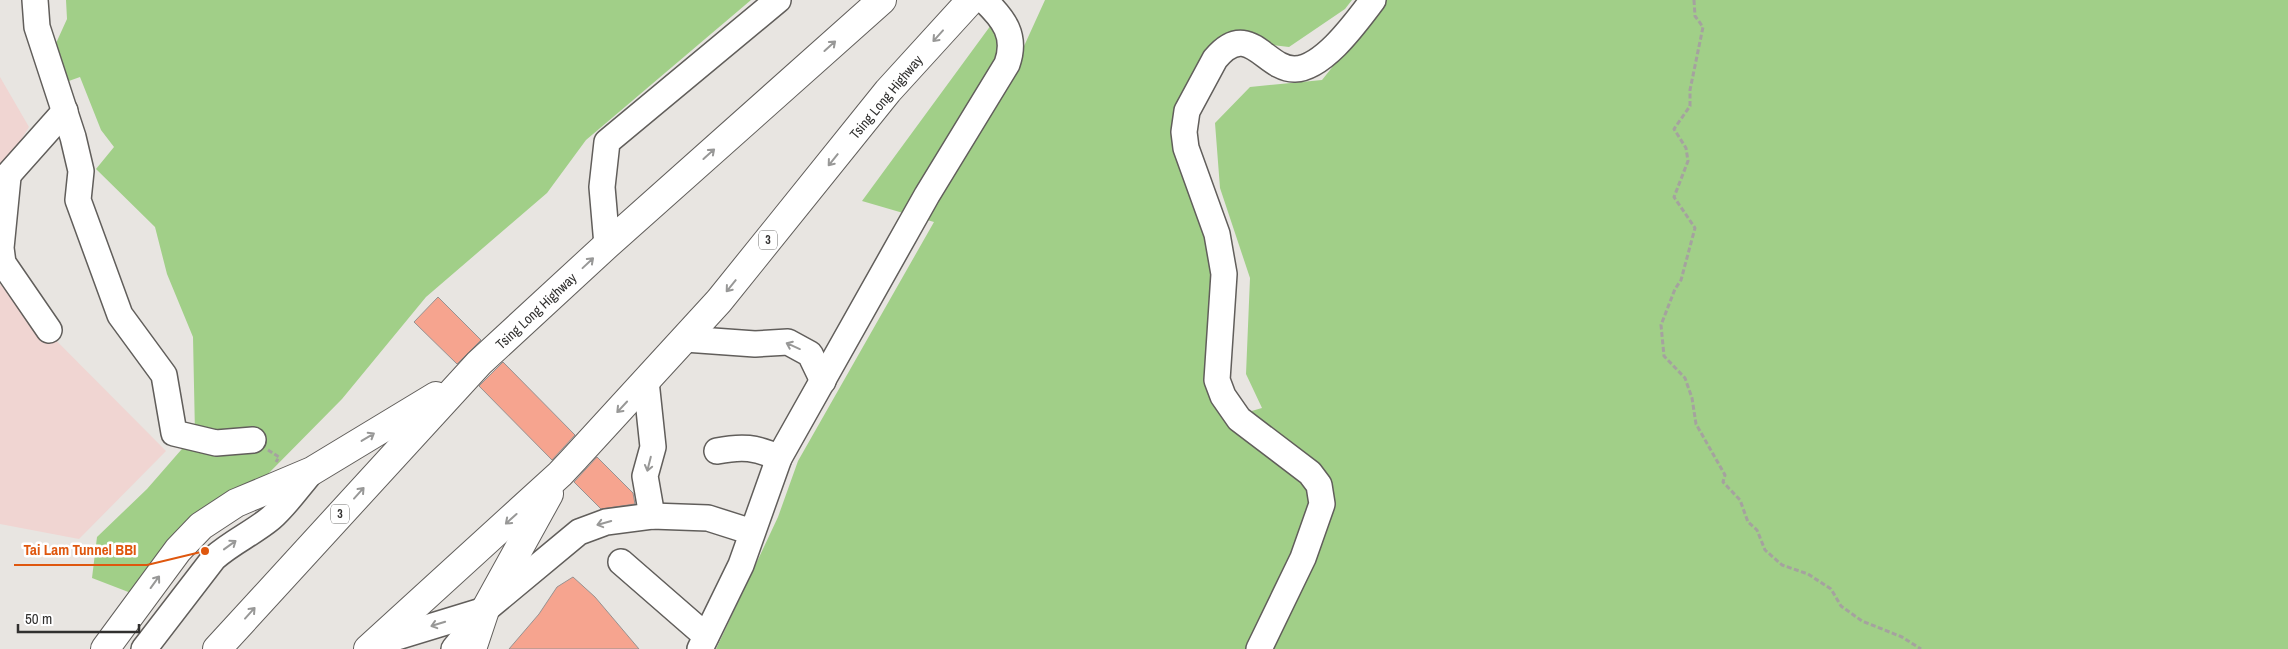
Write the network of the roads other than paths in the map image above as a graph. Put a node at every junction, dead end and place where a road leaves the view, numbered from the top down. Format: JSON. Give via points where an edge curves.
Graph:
{"nodes":[{"id":1,"x":35,"y":0,"type":"edge"},
{"id":2,"x":778,"y":0,"type":"edge"},
{"id":3,"x":882,"y":0,"type":"edge"},
{"id":4,"x":971,"y":0,"type":"edge"},
{"id":5,"x":1373,"y":0,"type":"edge"},
{"id":6,"x":991,"y":6,"type":"edge"},
{"id":7,"x":65,"y":111,"type":"junction"},
{"id":8,"x":4,"y":180,"type":"edge"},
{"id":9,"x":608,"y":245,"type":"junction"},
{"id":10,"x":49,"y":330,"type":"dead end"},
{"id":11,"x":685,"y":339,"type":"junction"},
{"id":12,"x":462,"y":380,"type":"junction"},
{"id":13,"x":646,"y":381,"type":"junction"},
{"id":14,"x":822,"y":381,"type":"junction"},
{"id":15,"x":253,"y":440,"type":"road end"},
{"id":16,"x":717,"y":451,"type":"dead end"},
{"id":17,"x":780,"y":458,"type":"junction"},
{"id":18,"x":312,"y":471,"type":"junction"},
{"id":19,"x":560,"y":474,"type":"junction"},
{"id":20,"x":652,"y":516,"type":"junction"},
{"id":21,"x":752,"y":532,"type":"junction"},
{"id":22,"x":621,"y":562,"type":"dead end"},
{"id":23,"x":485,"y":610,"type":"junction"},
{"id":24,"x":703,"y":642,"type":"edge"},
{"id":25,"x":371,"y":647,"type":"edge"},
{"id":26,"x":105,"y":649,"type":"edge"},
{"id":27,"x":144,"y":649,"type":"edge"},
{"id":28,"x":217,"y":649,"type":"edge"},
{"id":29,"x":454,"y":649,"type":"edge"},
{"id":30,"x":472,"y":649,"type":"edge"},
{"id":31,"x":1259,"y":649,"type":"edge"}],
"edges":[{"from":1,"to":7,"type":"street","via":[[37,26]]},
{"from":2,"to":9,"type":"street","via":[[607,142],[602,187]]},
{"from":9,"to":3,"type":"highway","name":"Tsing Long Highway","number":"3","one_way":true},
{"from":4,"to":11,"type":"highway","name":"Tsing Long Highway","number":"3","one_way":true,"via":[[888,91]]},
{"from":5,"to":31,"type":"street","via":[[1332,50],[1306,67],[1294,70],[1282,67],[1248,45],[1238,44],[1221,52],[1184,121],[1186,148],[1216,234],[1224,274],[1217,380],[1239,419],[1310,473],[1319,485],[1322,504],[1304,558]]},
{"from":6,"to":14,"type":"street","via":[[1006,24],[1011,38],[1007,64],[927,195]]},
{"from":7,"to":8,"type":"street"},
{"from":7,"to":15,"type":"street","via":[[81,171],[78,200],[120,315],[164,375],[174,433],[216,443]]},
{"from":8,"to":10,"type":"street","via":[[3,263]]},
{"from":12,"to":9,"type":"highway","name":"Tsing Long Highway","number":"3","one_way":true},
{"from":11,"to":13,"type":"highway","name":"Tsing Long Highway","number":"3"},
{"from":14,"to":11,"type":"street","one_way":true,"via":[[810,354],[788,342],[755,344]]},
{"from":18,"to":12,"type":"highway","one_way":true},
{"from":28,"to":12,"type":"highway","name":"Tsing Long Highway","number":"3","one_way":true},
{"from":13,"to":19,"type":"highway","name":"Tsing Long Highway","number":"3","one_way":true},
{"from":13,"to":20,"type":"street","one_way":true,"via":[[653,447],[645,476]]},
{"from":14,"to":17,"type":"street"},
{"from":16,"to":17,"type":"street","via":[[740,446],[764,450]]},
{"from":17,"to":21,"type":"street"},
{"from":26,"to":18,"type":"highway","one_way":true,"via":[[178,550],[201,526],[236,503]]},
{"from":27,"to":18,"type":"street","one_way":true,"via":[[214,558],[272,517]]},
{"from":19,"to":23,"type":"highway"},
{"from":19,"to":25,"type":"highway","name":"Tsing Long Highway","number":"3","one_way":true},
{"from":20,"to":21,"type":"street","via":[[708,518]]},
{"from":20,"to":23,"type":"street","one_way":true,"via":[[606,522],[579,532]]},
{"from":21,"to":24,"type":"street"},
{"from":22,"to":24,"type":"street"},
{"from":23,"to":25,"type":"street","one_way":true},
{"from":23,"to":29,"type":"street"},
{"from":23,"to":30,"type":"highway"}]}
